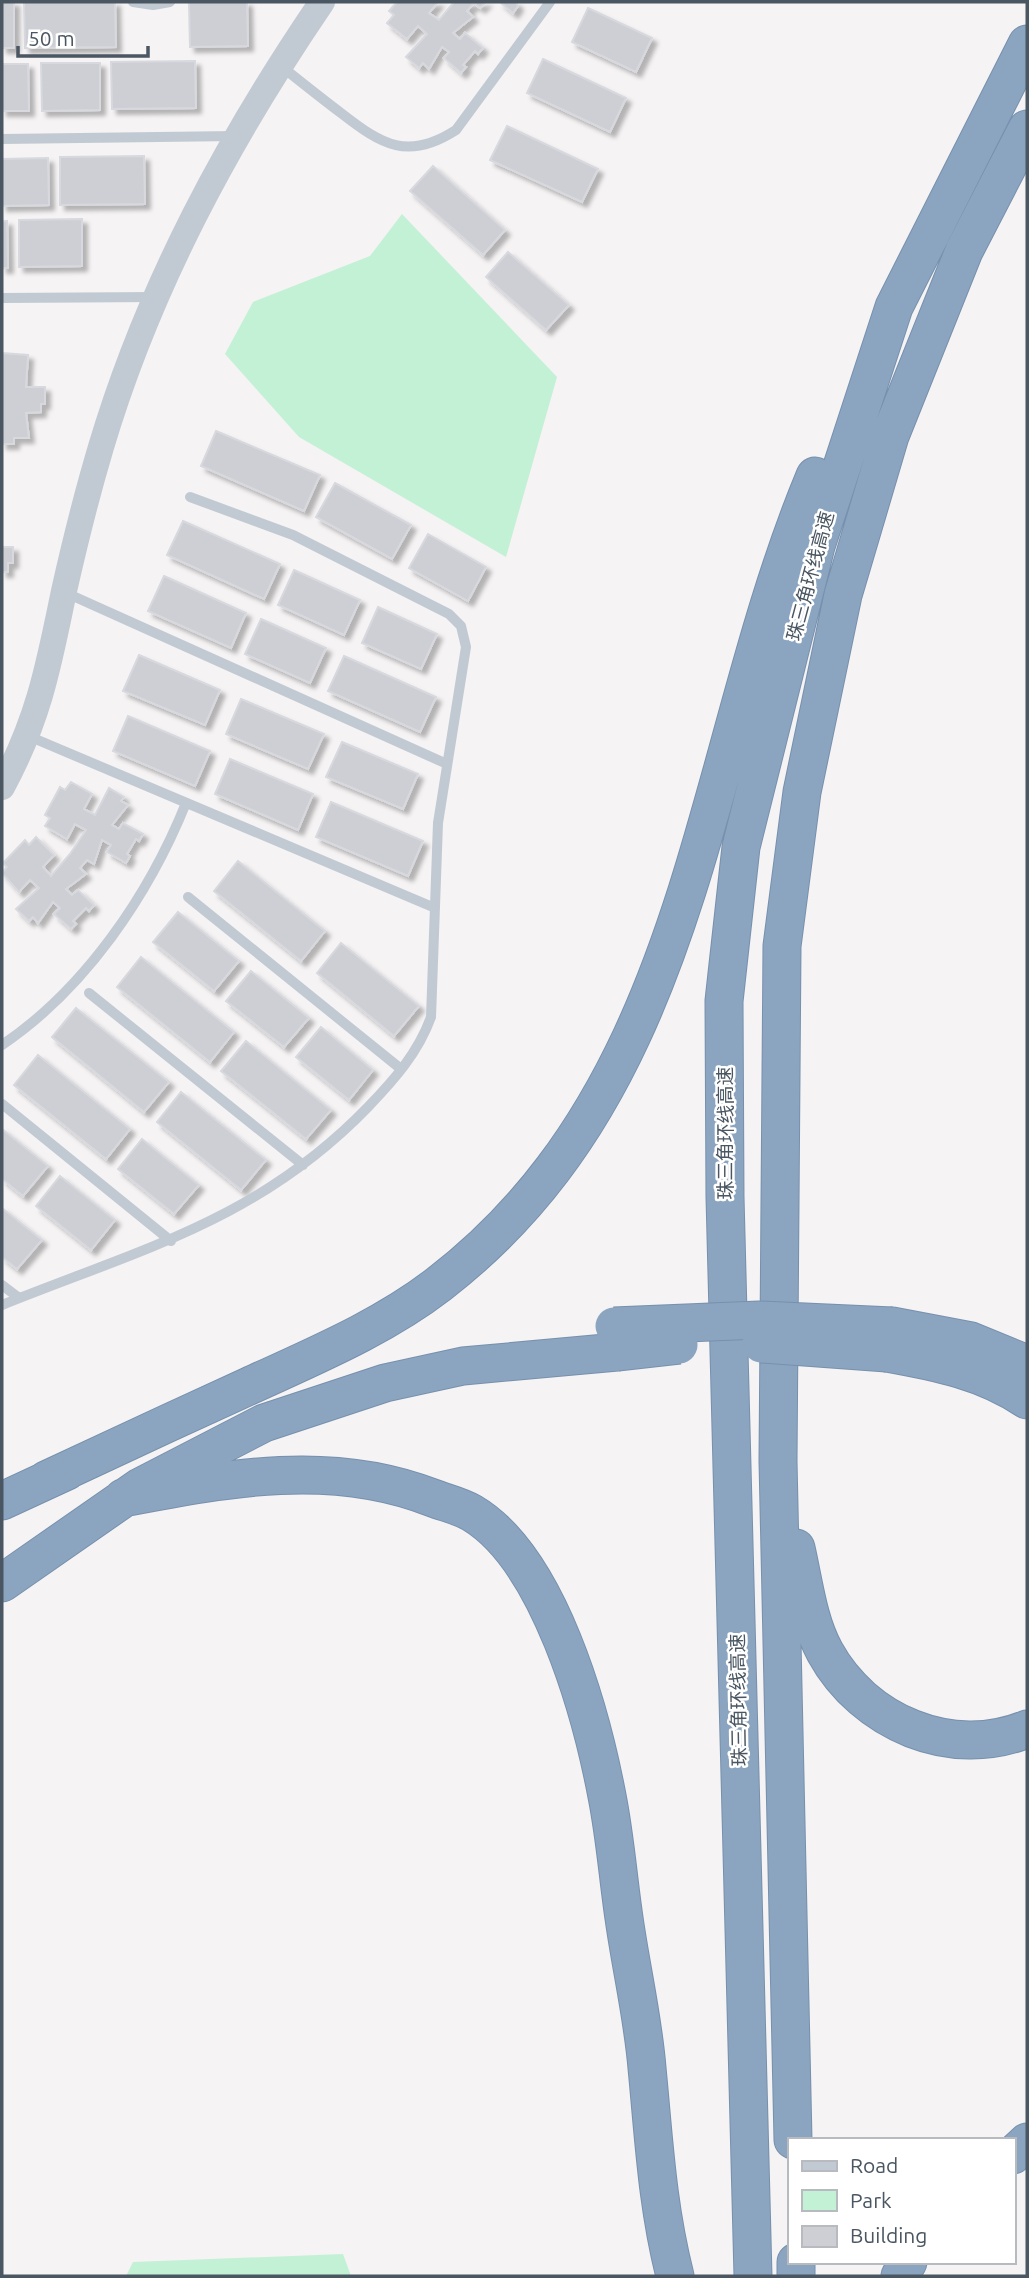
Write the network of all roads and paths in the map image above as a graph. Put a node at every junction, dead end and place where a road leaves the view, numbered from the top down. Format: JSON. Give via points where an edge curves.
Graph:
{"nodes":[{"id":1,"x":133,"y":2,"type":"edge"},
{"id":2,"x":170,"y":2,"type":"edge"},
{"id":3,"x":322,"y":2,"type":"edge"},
{"id":4,"x":550,"y":2,"type":"edge"},
{"id":5,"x":1027,"y":44,"type":"edge"},
{"id":6,"x":279,"y":65,"type":"junction"},
{"id":7,"x":1027,"y":128,"type":"edge"},
{"id":8,"x":236,"y":136,"type":"junction"},
{"id":9,"x":2,"y":139,"type":"edge"},
{"id":10,"x":156,"y":297,"type":"junction"},
{"id":11,"x":2,"y":298,"type":"edge"},
{"id":12,"x":894,"y":307,"type":"junction"},
{"id":13,"x":190,"y":497,"type":"dead end"},
{"id":14,"x":64,"y":592,"type":"junction"},
{"id":15,"x":26,"y":735,"type":"junction"},
{"id":16,"x":447,"y":764,"type":"junction"},
{"id":17,"x":2,"y":787,"type":"edge"},
{"id":18,"x":186,"y":803,"type":"junction"},
{"id":19,"x":188,"y":897,"type":"dead end"},
{"id":20,"x":435,"y":908,"type":"junction"},
{"id":21,"x":89,"y":993,"type":"dead end"},
{"id":22,"x":2,"y":1045,"type":"edge"},
{"id":23,"x":401,"y":1069,"type":"junction"},
{"id":24,"x":2,"y":1104,"type":"edge"},
{"id":25,"x":303,"y":1165,"type":"junction"},
{"id":26,"x":172,"y":1241,"type":"junction"},
{"id":27,"x":2,"y":1285,"type":"edge"},
{"id":28,"x":19,"y":1298,"type":"junction"},
{"id":29,"x":2,"y":1305,"type":"edge"},
{"id":30,"x":616,"y":1339,"type":"junction"},
{"id":31,"x":889,"y":1339,"type":"junction"},
{"id":32,"x":1027,"y":1364,"type":"edge"},
{"id":33,"x":1027,"y":1400,"type":"edge"},
{"id":34,"x":778,"y":1461,"type":"junction"},
{"id":35,"x":46,"y":1480,"type":"junction"},
{"id":36,"x":123,"y":1498,"type":"junction"},
{"id":37,"x":2,"y":1501,"type":"edge"},
{"id":38,"x":2,"y":1583,"type":"edge"},
{"id":39,"x":1027,"y":1729,"type":"edge"},
{"id":40,"x":793,"y":2138,"type":"edge"},
{"id":41,"x":675,"y":2276,"type":"edge"},
{"id":42,"x":753,"y":2276,"type":"edge"}],
"edges":[{"from":1,"to":2,"type":"lane"},
{"from":3,"to":6,"type":"street"},
{"from":4,"to":6,"type":"lane","via":[[456,130],[439,142],[419,147],[378,141]]},
{"from":5,"to":12,"type":"highway","name":"珠三角环线高速"},
{"from":6,"to":8,"type":"street"},
{"from":7,"to":34,"type":"highway","name":"珠三角环线高速","via":[[964,251],[890,436],[843,596],[802,792],[782,946]]},
{"from":8,"to":9,"type":"lane"},
{"from":8,"to":10,"type":"street"},
{"from":10,"to":11,"type":"lane"},
{"from":10,"to":14,"type":"street","via":[[102,445]]},
{"from":12,"to":35,"type":"highway","via":[[790,537],[705,838],[657,975],[606,1091],[573,1143],[533,1195],[487,1243],[438,1285],[392,1315]]},
{"from":12,"to":42,"type":"highway","name":"珠三角环线高速","via":[[816,546],[741,847],[724,1002]]},
{"from":13,"to":16,"type":"lane","via":[[293,534],[456,619],[466,647]]},
{"from":14,"to":15,"type":"street","via":[[53,655]]},
{"from":14,"to":16,"type":"lane"},
{"from":15,"to":17,"type":"street"},
{"from":15,"to":18,"type":"lane"},
{"from":16,"to":20,"type":"lane","via":[[438,823]]},
{"from":18,"to":20,"type":"lane"},
{"from":18,"to":22,"type":"lane","via":[[140,895],[102,948],[57,997]]},
{"from":19,"to":23,"type":"lane"},
{"from":20,"to":23,"type":"lane","via":[[431,1017],[422,1043]]},
{"from":21,"to":25,"type":"lane"},
{"from":23,"to":25,"type":"lane","via":[[356,1119]]},
{"from":24,"to":26,"type":"lane"},
{"from":25,"to":26,"type":"lane","via":[[241,1206]]},
{"from":26,"to":28,"type":"lane"},
{"from":27,"to":28,"type":"lane"},
{"from":28,"to":29,"type":"lane"},
{"from":30,"to":31,"type":"highway","bridge":true,"via":[[690,1344]]},
{"from":30,"to":35,"type":"highway","via":[[459,1348],[314,1381]]},
{"from":30,"to":36,"type":"highway","via":[[385,1383],[264,1423]]},
{"from":31,"to":32,"type":"highway","via":[[971,1341]]},
{"from":31,"to":33,"type":"highway","via":[[1010,1388]]},
{"from":34,"to":39,"type":"highway","via":[[809,1608],[825,1651],[848,1686],[876,1711],[917,1732],[958,1741],[1004,1738]]},
{"from":34,"to":40,"type":"highway","name":"珠三角环线高速"},
{"from":35,"to":37,"type":"highway"},
{"from":36,"to":38,"type":"highway"},
{"from":36,"to":41,"type":"highway","via":[[287,1472],[353,1476],[410,1489],[472,1513],[520,1556],[554,1622],[586,1706],[608,1797],[647,2065],[657,2198]]}]}
